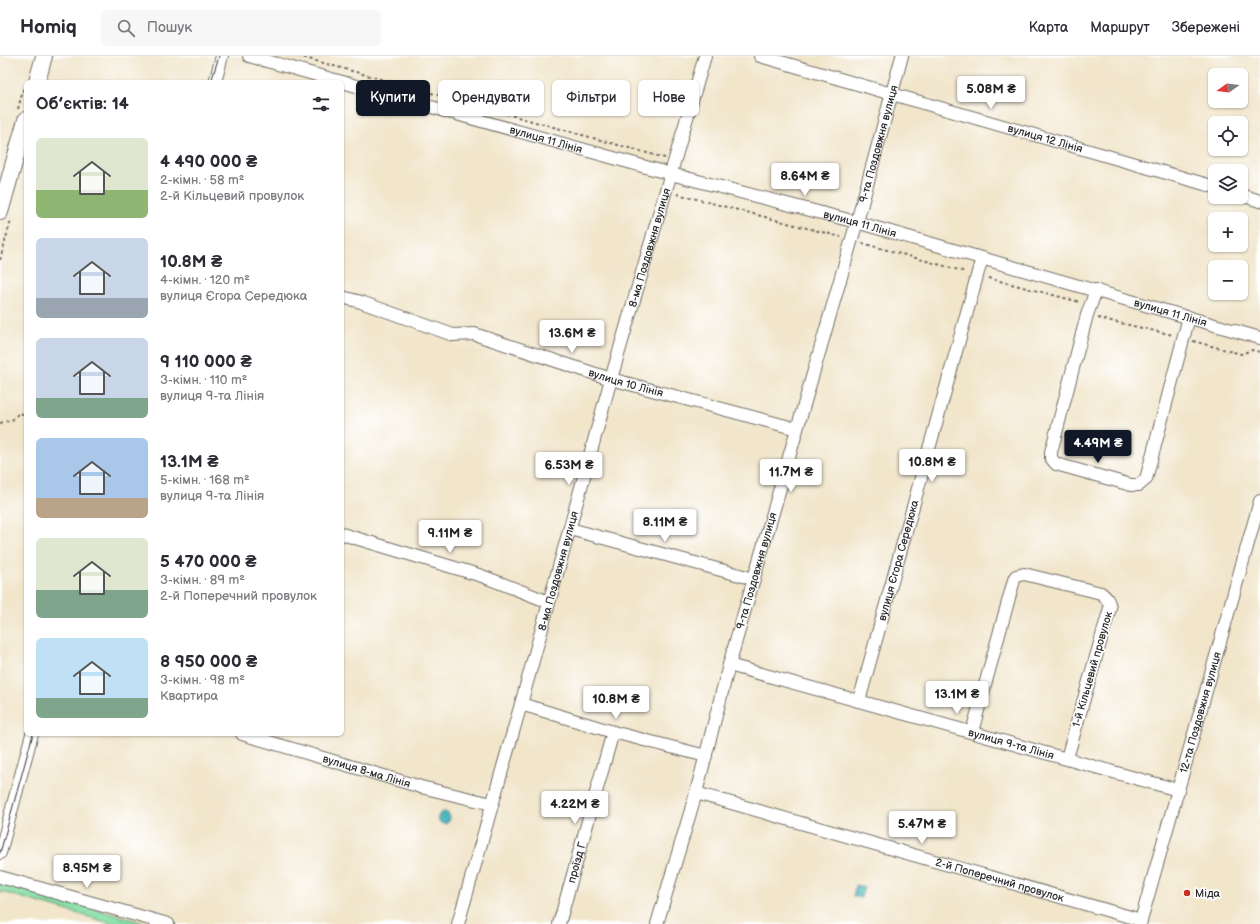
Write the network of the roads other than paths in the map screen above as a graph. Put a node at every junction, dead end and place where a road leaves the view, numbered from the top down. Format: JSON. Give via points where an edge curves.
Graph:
{"nodes":[{"id":1,"x":44,"y":56,"type":"edge"},
{"id":2,"x":222,"y":56,"type":"edge"},
{"id":3,"x":249,"y":56,"type":"edge"},
{"id":4,"x":705,"y":56,"type":"edge"},
{"id":5,"x":760,"y":56,"type":"edge"},
{"id":6,"x":902,"y":56,"type":"edge"},
{"id":7,"x":38,"y":80,"type":"edge"},
{"id":8,"x":216,"y":80,"type":"edge"},
{"id":9,"x":335,"y":80,"type":"edge"},
{"id":10,"x":344,"y":83,"type":"edge"},
{"id":11,"x":892,"y":93,"type":"junction"},
{"id":12,"x":24,"y":127,"type":"edge"},
{"id":13,"x":671,"y":174,"type":"junction"},
{"id":14,"x":1208,"y":186,"type":"edge"},
{"id":15,"x":1248,"y":197,"type":"edge"},
{"id":16,"x":1260,"y":201,"type":"edge"},
{"id":17,"x":0,"y":212,"type":"edge"},
{"id":18,"x":856,"y":222,"type":"junction"},
{"id":19,"x":982,"y":258,"type":"junction"},
{"id":20,"x":1096,"y":290,"type":"junction"},
{"id":21,"x":344,"y":298,"type":"edge"},
{"id":22,"x":1189,"y":317,"type":"junction"},
{"id":23,"x":1260,"y":338,"type":"edge"},
{"id":24,"x":611,"y":379,"type":"junction"},
{"id":25,"x":797,"y":430,"type":"junction"},
{"id":26,"x":1260,"y":501,"type":"edge"},
{"id":27,"x":570,"y":529,"type":"junction"},
{"id":28,"x":344,"y":535,"type":"edge"},
{"id":29,"x":754,"y":580,"type":"junction"},
{"id":30,"x":549,"y":602,"type":"junction"},
{"id":31,"x":729,"y":665,"type":"junction"},
{"id":32,"x":859,"y":701,"type":"junction"},
{"id":33,"x":521,"y":704,"type":"junction"},
{"id":34,"x":613,"y":732,"type":"junction"},
{"id":35,"x":972,"y":732,"type":"junction"},
{"id":36,"x":31,"y":736,"type":"edge"},
{"id":37,"x":249,"y":736,"type":"edge"},
{"id":38,"x":706,"y":756,"type":"junction"},
{"id":39,"x":1067,"y":758,"type":"junction"},
{"id":40,"x":1178,"y":790,"type":"junction"},
{"id":41,"x":696,"y":793,"type":"junction"},
{"id":42,"x":492,"y":804,"type":"junction"},
{"id":43,"x":0,"y":852,"type":"edge"},
{"id":44,"x":0,"y":877,"type":"edge"},
{"id":45,"x":1141,"y":922,"type":"edge"},
{"id":46,"x":661,"y":923,"type":"edge"},
{"id":47,"x":168,"y":924,"type":"edge"},
{"id":48,"x":458,"y":924,"type":"edge"},
{"id":49,"x":559,"y":924,"type":"edge"}],
"edges":[{"from":1,"to":7,"type":"main road"},
{"from":2,"to":8,"type":"street"},
{"from":3,"to":9,"type":"street","name":"вулиця 11 Лінія"},
{"from":4,"to":13,"type":"street","name":"8-ма Поздовжня вулиця"},
{"from":5,"to":11,"type":"street","name":"вулиця 12 Лінія"},
{"from":6,"to":11,"type":"street","name":"9-та Поздовжня вулиця"},
{"from":10,"to":13,"type":"street","name":"вулиця 11 Лінія"},
{"from":11,"to":14,"type":"street","name":"вулиця 12 Лінія"},
{"from":11,"to":18,"type":"street","name":"9-та Поздовжня вулиця"},
{"from":12,"to":17,"type":"main road"},
{"from":13,"to":18,"type":"street","name":"вулиця 11 Лінія"},
{"from":13,"to":24,"type":"street","name":"8-ма Поздовжня вулиця"},
{"from":15,"to":16,"type":"street"},
{"from":18,"to":19,"type":"street","name":"вулиця 11 Лінія"},
{"from":18,"to":25,"type":"street","name":"9-та Поздовжня вулиця"},
{"from":19,"to":20,"type":"street","name":"вулиця 11 Лінія"},
{"from":19,"to":32,"type":"street","name":"вулиця Єгора Середюка"},
{"from":20,"to":22,"type":"street","name":"вулиця 11 Лінія"},
{"from":20,"to":22,"type":"street","via":[[1051,452],[1051,458],[1056,464],[1131,485],[1139,485],[1146,479]]},
{"from":21,"to":24,"type":"street","name":"вулиця 10 Лінія","via":[[453,334],[474,334]]},
{"from":22,"to":23,"type":"street","name":"вулиця 11 Лінія"},
{"from":24,"to":25,"type":"street","name":"вулиця 10 Лінія"},
{"from":24,"to":27,"type":"street","name":"8-ма Поздовжня вулиця"},
{"from":25,"to":29,"type":"street","name":"9-та Поздовжня вулиця"},
{"from":26,"to":40,"type":"street","name":"12-та Поздовжня вулиця"},
{"from":27,"to":29,"type":"street"},
{"from":27,"to":30,"type":"street","name":"8-ма Поздовжня вулиця"},
{"from":28,"to":30,"type":"street","via":[[482,576]]},
{"from":29,"to":31,"type":"street","name":"9-та Поздовжня вулиця"},
{"from":30,"to":33,"type":"street","name":"8-ма Поздовжня вулиця"},
{"from":31,"to":32,"type":"street","name":"вулиця 9-та Лінія"},
{"from":31,"to":38,"type":"street","name":"9-та Поздовжня вулиця"},
{"from":32,"to":35,"type":"street","name":"вулиця 9-та Лінія"},
{"from":33,"to":34,"type":"street"},
{"from":33,"to":42,"type":"street","name":"8-ма Поздовжня вулиця"},
{"from":34,"to":38,"type":"street"},
{"from":34,"to":49,"type":"street","name":"проїзд Г"},
{"from":35,"to":39,"type":"street","name":"вулиця 9-та Лінія"},
{"from":35,"to":39,"type":"street","name":"1-й Кільцевий провулок","via":[[1016,576],[1024,574],[1101,593],[1109,602],[1110,608]]},
{"from":36,"to":43,"type":"street"},
{"from":37,"to":42,"type":"street","name":"вулиця 8-ма Лінія","via":[[421,787]]},
{"from":38,"to":41,"type":"street","name":"9-та Поздовжня вулиця"},
{"from":39,"to":40,"type":"street","name":"вулиця 9-та Лінія"},
{"from":40,"to":45,"type":"street","name":"12-та Поздовжня вулиця"},
{"from":41,"to":45,"type":"street","name":"2-й Поперечний провулок"},
{"from":41,"to":46,"type":"street","name":"9-та Поздовжня вулиця"},
{"from":42,"to":48,"type":"street","name":"8-ма Поздовжня вулиця"},
{"from":44,"to":47,"type":"street"}]}
